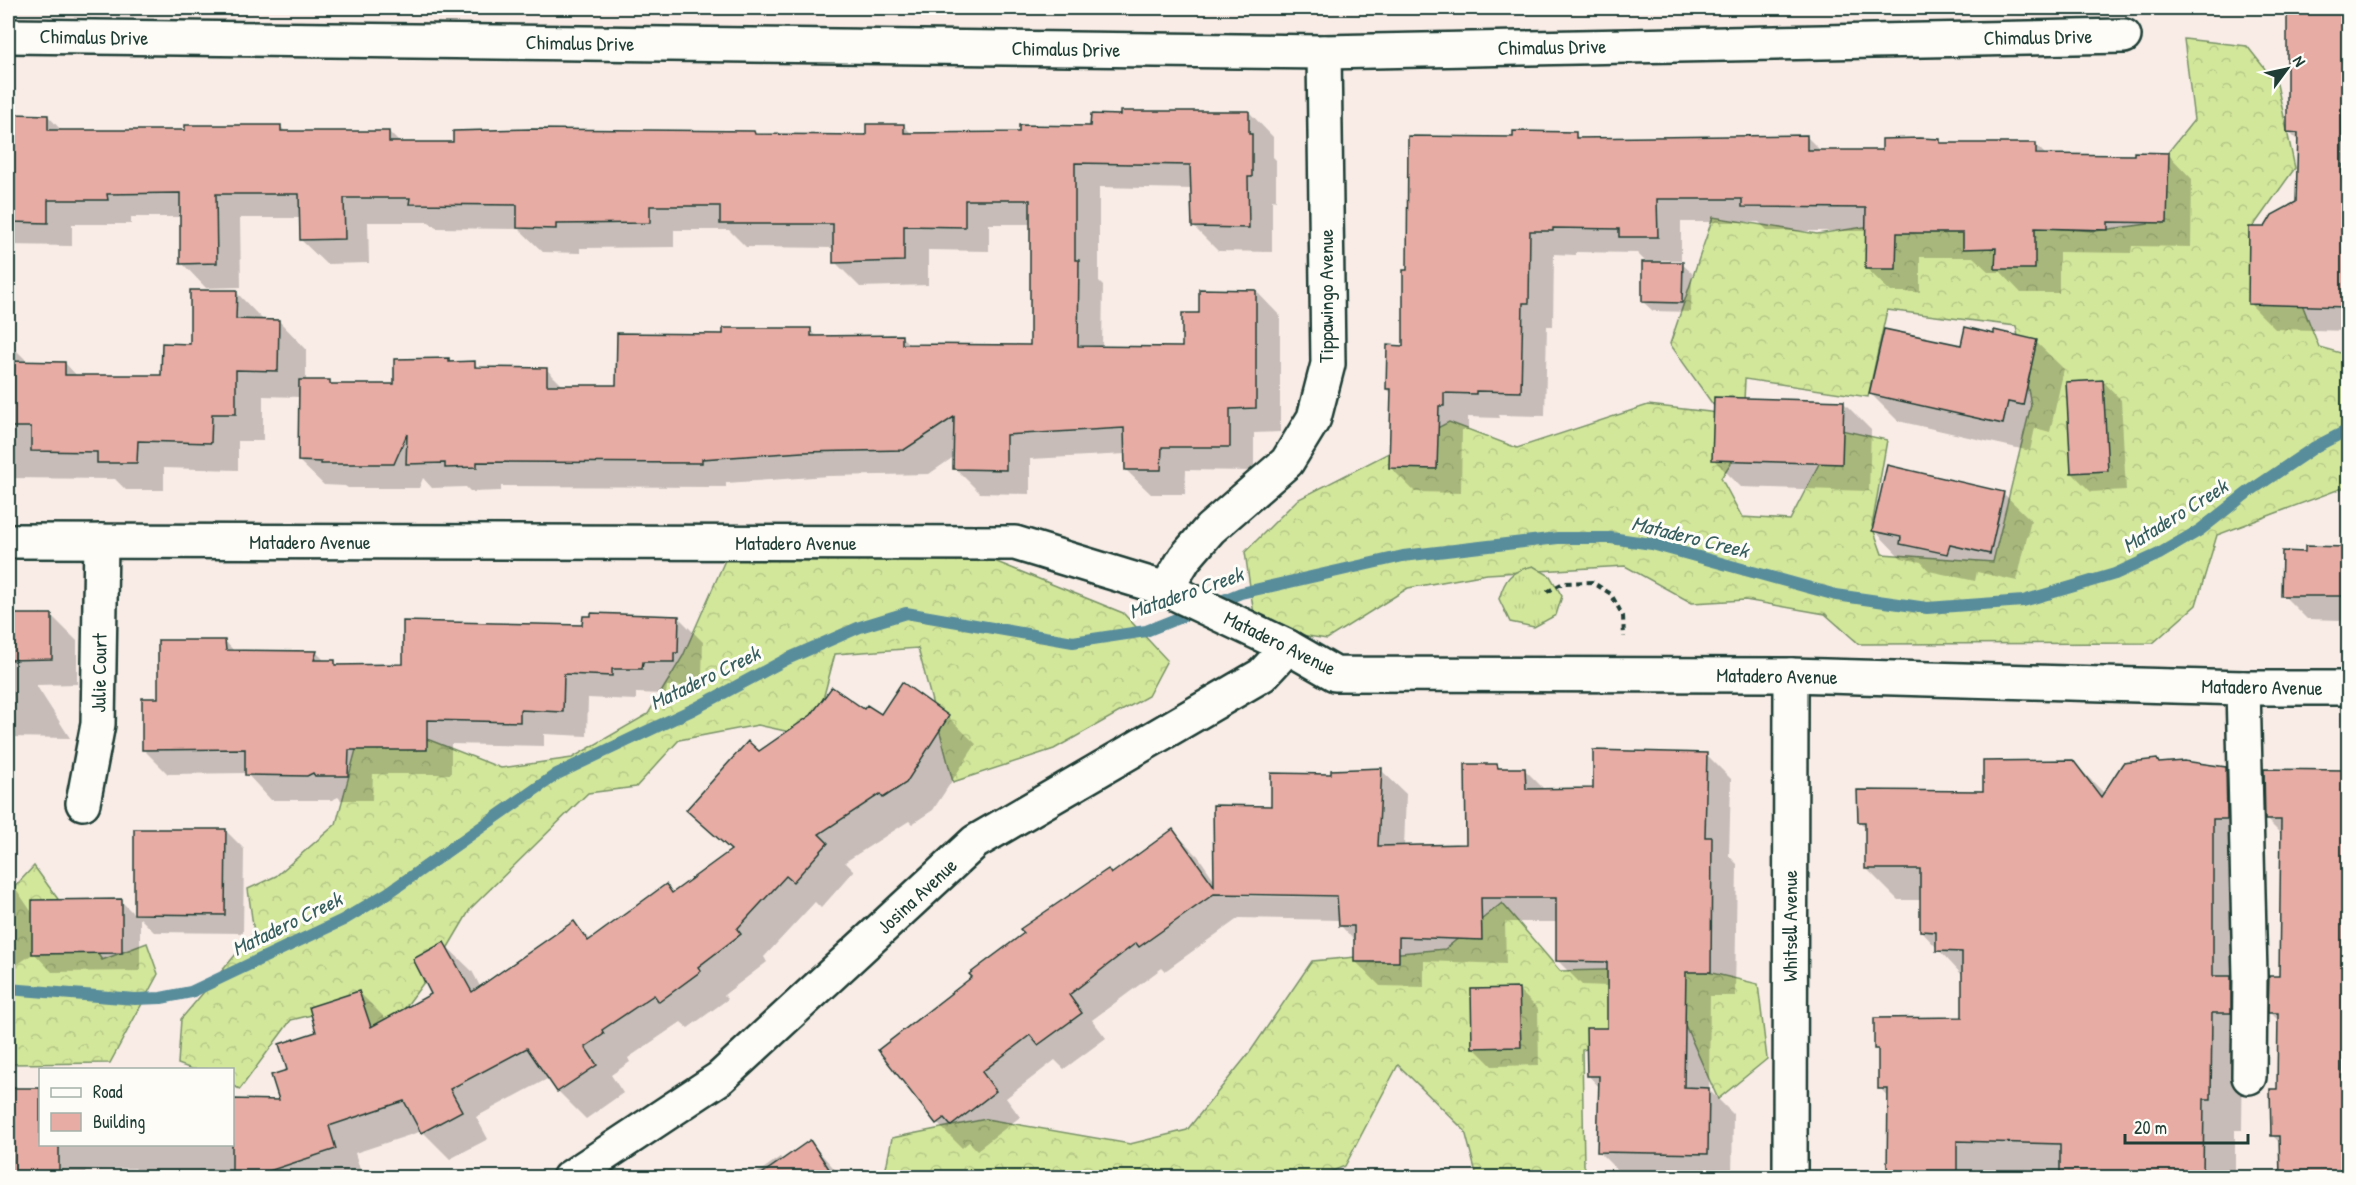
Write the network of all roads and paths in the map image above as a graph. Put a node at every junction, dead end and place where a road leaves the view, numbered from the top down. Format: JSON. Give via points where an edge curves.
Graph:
{"nodes":[{"id":1,"x":8,"y":36,"type":"edge"},
{"id":2,"x":2124,"y":36,"type":"dead end"},
{"id":3,"x":1324,"y":52,"type":"junction"},
{"id":4,"x":8,"y":541,"type":"edge"},
{"id":5,"x":101,"y":541,"type":"junction"},
{"id":6,"x":1547,"y":592,"type":"dead end"},
{"id":7,"x":1174,"y":593,"type":"junction"},
{"id":8,"x":1288,"y":647,"type":"junction"},
{"id":9,"x":1626,"y":675,"type":"junction"},
{"id":10,"x":1791,"y":675,"type":"junction"},
{"id":11,"x":2243,"y":688,"type":"junction"},
{"id":12,"x":2349,"y":688,"type":"edge"},
{"id":13,"x":83,"y":803,"type":"dead end"},
{"id":14,"x":2249,"y":1077,"type":"dead end"},
{"id":15,"x":569,"y":1178,"type":"edge"},
{"id":16,"x":1790,"y":1178,"type":"edge"}],
"edges":[{"from":1,"to":3,"type":"street","name":"Chimalus Drive"},
{"from":2,"to":3,"type":"street","name":"Chimalus Drive"},
{"from":3,"to":7,"type":"street","name":"Tippawingo Avenue","via":[[1328,364],[1314,418],[1287,462],[1210,529],[1185,558]]},
{"from":4,"to":5,"type":"street","name":"Matadero Avenue"},
{"from":5,"to":7,"type":"street","name":"Matadero Avenue","via":[[1015,543]]},
{"from":5,"to":13,"type":"street","name":"Julie Court","via":[[98,724]]},
{"from":6,"to":9,"type":"path","via":[[1571,581],[1592,582],[1611,594],[1623,616]]},
{"from":7,"to":8,"type":"street","name":"Matadero Avenue"},
{"from":8,"to":9,"type":"street","name":"Matadero Avenue","via":[[1335,674]]},
{"from":8,"to":15,"type":"street","name":"Josina Avenue","via":[[1262,675],[975,842],[720,1078]]},
{"from":9,"to":10,"type":"street","name":"Matadero Avenue"},
{"from":10,"to":11,"type":"street","name":"Matadero Avenue"},
{"from":10,"to":16,"type":"street","name":"Whitsell Avenue"},
{"from":11,"to":12,"type":"street","name":"Matadero Avenue"},
{"from":11,"to":14,"type":"street"}]}
